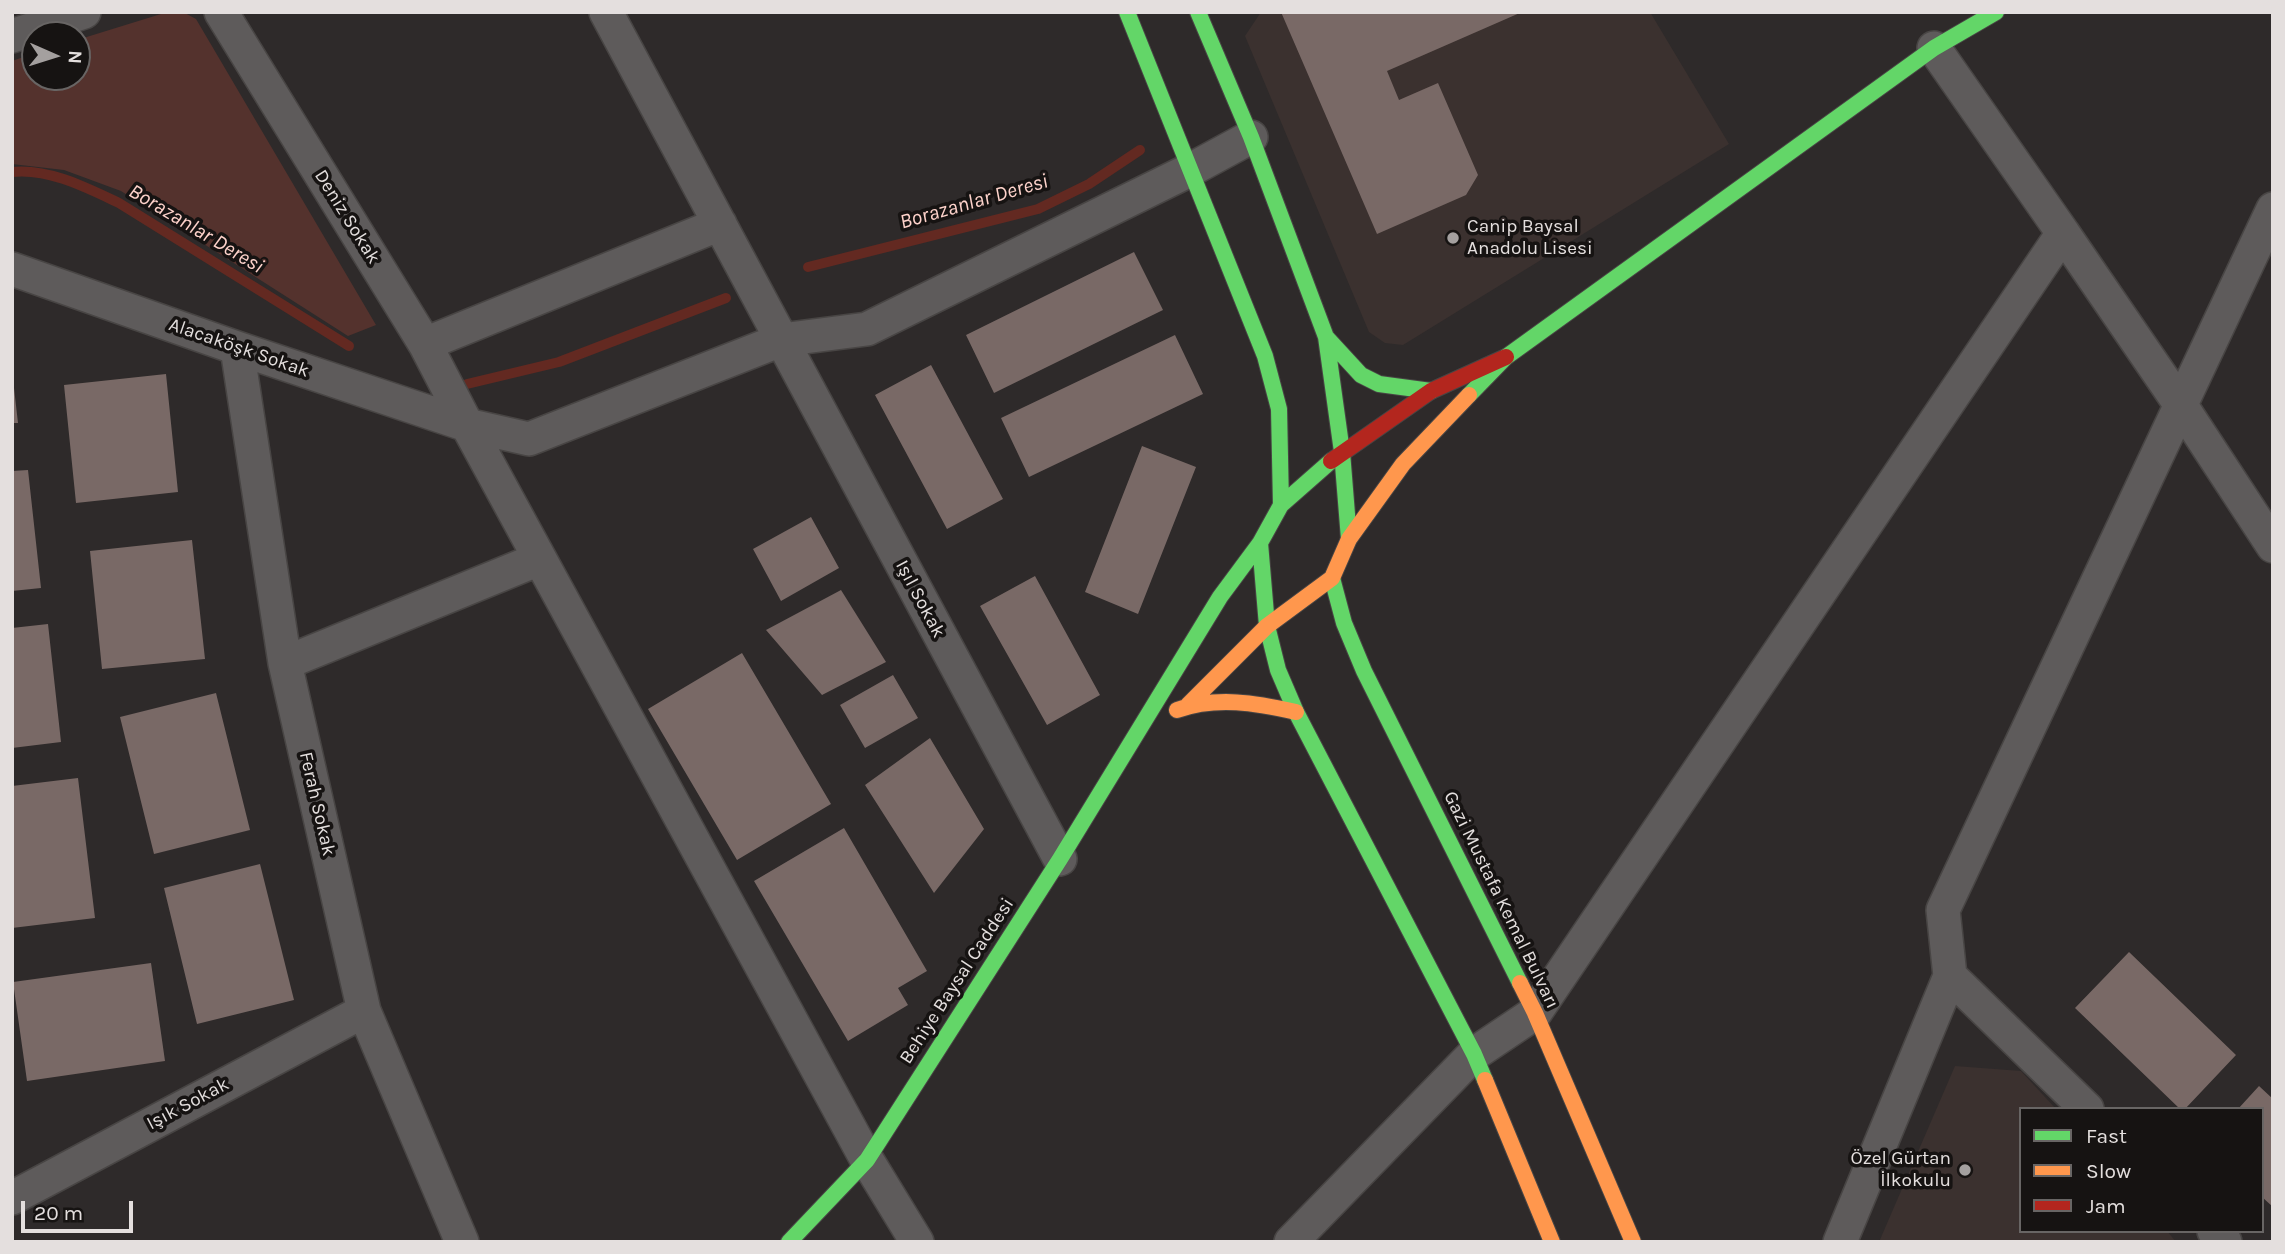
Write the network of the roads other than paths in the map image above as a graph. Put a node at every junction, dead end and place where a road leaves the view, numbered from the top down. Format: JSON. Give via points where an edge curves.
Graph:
{"nodes":[{"id":1,"x":85,"y":12,"type":"edge"},
{"id":2,"x":221,"y":12,"type":"edge"},
{"id":3,"x":606,"y":12,"type":"edge"},
{"id":4,"x":1126,"y":12,"type":"edge"},
{"id":5,"x":1198,"y":12,"type":"edge"},
{"id":6,"x":1996,"y":12,"type":"edge"},
{"id":7,"x":12,"y":36,"type":"edge"},
{"id":8,"x":1934,"y":48,"type":"junction"},
{"id":9,"x":1251,"y":137,"type":"junction"},
{"id":10,"x":1192,"y":170,"type":"junction"},
{"id":11,"x":2273,"y":209,"type":"edge"},
{"id":12,"x":719,"y":224,"type":"junction"},
{"id":13,"x":2063,"y":233,"type":"junction"},
{"id":14,"x":12,"y":268,"type":"edge"},
{"id":15,"x":1326,"y":337,"type":"junction"},
{"id":16,"x":781,"y":340,"type":"junction"},
{"id":17,"x":425,"y":344,"type":"junction"},
{"id":18,"x":237,"y":348,"type":"junction"},
{"id":19,"x":1506,"y":357,"type":"junction"},
{"id":20,"x":1431,"y":391,"type":"junction"},
{"id":21,"x":2180,"y":404,"type":"junction"},
{"id":22,"x":467,"y":425,"type":"junction"},
{"id":23,"x":1342,"y":452,"type":"junction"},
{"id":24,"x":1281,"y":505,"type":"junction"},
{"id":25,"x":1349,"y":539,"type":"junction"},
{"id":26,"x":1261,"y":543,"type":"junction"},
{"id":27,"x":2273,"y":546,"type":"edge"},
{"id":28,"x":539,"y":559,"type":"junction"},
{"id":29,"x":1332,"y":578,"type":"junction"},
{"id":30,"x":1267,"y":626,"type":"junction"},
{"id":31,"x":285,"y":663,"type":"junction"},
{"id":32,"x":1188,"y":705,"type":"junction"},
{"id":33,"x":1296,"y":712,"type":"junction"},
{"id":34,"x":1140,"y":726,"type":"junction"},
{"id":35,"x":1060,"y":859,"type":"junction"},
{"id":36,"x":1950,"y":976,"type":"junction"},
{"id":37,"x":365,"y":1011,"type":"junction"},
{"id":38,"x":1535,"y":1013,"type":"junction"},
{"id":39,"x":1474,"y":1054,"type":"junction"},
{"id":40,"x":2086,"y":1107,"type":"edge"},
{"id":41,"x":867,"y":1160,"type":"junction"},
{"id":42,"x":12,"y":1198,"type":"edge"},
{"id":43,"x":462,"y":1242,"type":"edge"},
{"id":44,"x":789,"y":1242,"type":"edge"},
{"id":45,"x":917,"y":1242,"type":"edge"},
{"id":46,"x":1291,"y":1242,"type":"edge"},
{"id":47,"x":1552,"y":1242,"type":"edge"},
{"id":48,"x":1633,"y":1242,"type":"edge"},
{"id":49,"x":1840,"y":1242,"type":"edge"}],
"edges":[{"from":1,"to":7,"type":"street"},
{"from":2,"to":17,"type":"street","name":"Deniz Sokak"},
{"from":3,"to":12,"type":"street","name":"Işıl Sokak"},
{"from":4,"to":10,"type":"main road"},
{"from":5,"to":9,"type":"main road"},
{"from":6,"to":8,"type":"main road"},
{"from":8,"to":13,"type":"street"},
{"from":8,"to":19,"type":"main road"},
{"from":9,"to":10,"type":"street","name":"Alacaköşk Sokak"},
{"from":9,"to":15,"type":"main road"},
{"from":10,"to":16,"type":"street","name":"Alacaköşk Sokak","via":[[867,330]]},
{"from":10,"to":24,"type":"main road","via":[[1265,356],[1279,409]]},
{"from":11,"to":21,"type":"street"},
{"from":12,"to":16,"type":"street","name":"Işıl Sokak"},
{"from":12,"to":17,"type":"street"},
{"from":13,"to":21,"type":"street"},
{"from":13,"to":38,"type":"street"},
{"from":14,"to":18,"type":"street","name":"Alacaköşk Sokak"},
{"from":15,"to":20,"type":"main road","via":[[1362,375],[1379,384]]},
{"from":15,"to":23,"type":"main road"},
{"from":16,"to":22,"type":"street","name":"Alacaköşk Sokak","via":[[529,439]]},
{"from":16,"to":35,"type":"street","name":"Işıl Sokak"},
{"from":17,"to":22,"type":"street","name":"Deniz Sokak"},
{"from":18,"to":22,"type":"street","name":"Alacaköşk Sokak"},
{"from":18,"to":31,"type":"street","name":"Ferah Sokak"},
{"from":19,"to":20,"type":"main road"},
{"from":19,"to":25,"type":"main road","via":[[1403,464]]},
{"from":20,"to":23,"type":"main road"},
{"from":21,"to":27,"type":"street"},
{"from":21,"to":36,"type":"street","via":[[1943,910]]},
{"from":22,"to":28,"type":"street","name":"Deniz Sokak"},
{"from":23,"to":24,"type":"main road"},
{"from":23,"to":25,"type":"main road"},
{"from":24,"to":26,"type":"main road","name":"Behiye Baysal Caddesi"},
{"from":25,"to":29,"type":"main road"},
{"from":26,"to":30,"type":"main road"},
{"from":26,"to":34,"type":"main road","name":"Behiye Baysal Caddesi","via":[[1220,597]]},
{"from":28,"to":31,"type":"street"},
{"from":28,"to":41,"type":"street","name":"Deniz Sokak"},
{"from":29,"to":30,"type":"main road"},
{"from":29,"to":38,"type":"main road","name":"Gazi Mustafa Kemal Bulvarı","via":[[1364,671]]},
{"from":30,"to":32,"type":"main road"},
{"from":30,"to":33,"type":"main road","via":[[1278,670]]},
{"from":31,"to":37,"type":"street","name":"Ferah Sokak"},
{"from":32,"to":33,"type":"main road","via":[[1231,701]]},
{"from":32,"to":34,"type":"main road"},
{"from":33,"to":39,"type":"main road"},
{"from":34,"to":35,"type":"main road","name":"Behiye Baysal Caddesi"},
{"from":35,"to":41,"type":"main road","name":"Behiye Baysal Caddesi"},
{"from":36,"to":40,"type":"street"},
{"from":36,"to":49,"type":"street"},
{"from":37,"to":42,"type":"street","name":"Işık Sokak"},
{"from":37,"to":43,"type":"street","name":"Ferah Sokak"},
{"from":38,"to":39,"type":"street"},
{"from":38,"to":48,"type":"main road","name":"Gazi Mustafa Kemal Bulvarı"},
{"from":39,"to":46,"type":"street"},
{"from":39,"to":47,"type":"main road"},
{"from":41,"to":44,"type":"main road","name":"Behiye Baysal Caddesi"},
{"from":41,"to":45,"type":"street","name":"Deniz Sokak"}]}
